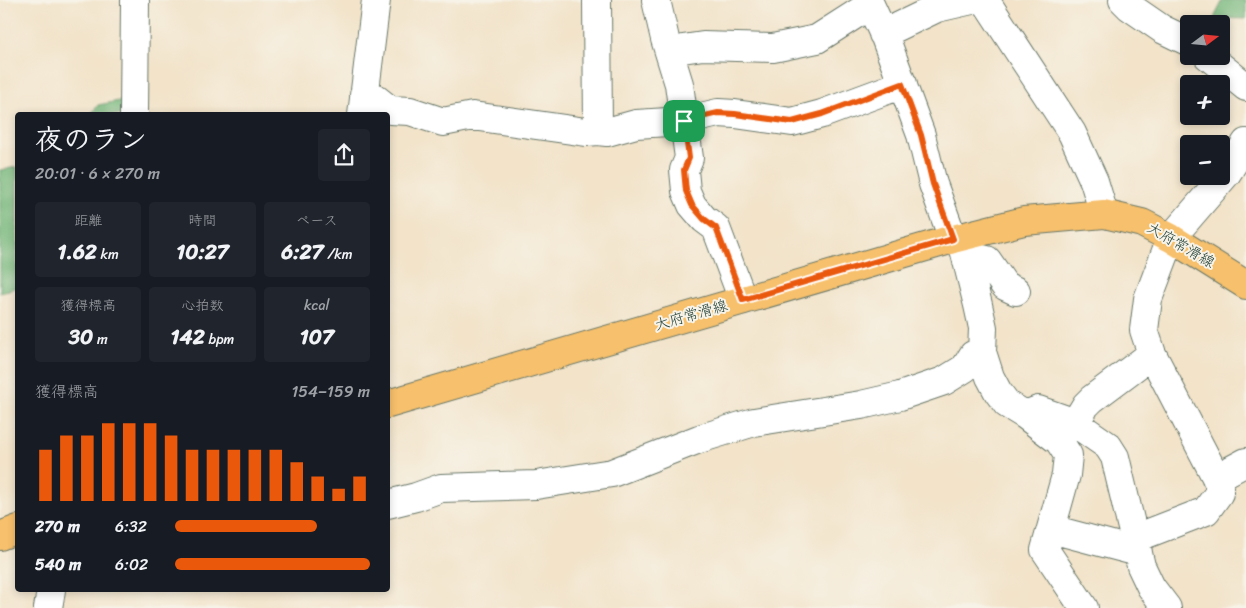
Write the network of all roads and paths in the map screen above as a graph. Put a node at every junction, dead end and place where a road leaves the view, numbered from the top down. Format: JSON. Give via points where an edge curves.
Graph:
{"nodes":[{"id":1,"x":135,"y":0,"type":"edge"},
{"id":2,"x":376,"y":0,"type":"edge"},
{"id":3,"x":597,"y":0,"type":"edge"},
{"id":4,"x":656,"y":0,"type":"edge"},
{"id":5,"x":972,"y":0,"type":"edge"},
{"id":6,"x":985,"y":0,"type":"edge"},
{"id":7,"x":1123,"y":0,"type":"edge"},
{"id":8,"x":869,"y":2,"type":"edge"},
{"id":9,"x":883,"y":34,"type":"junction"},
{"id":10,"x":1180,"y":38,"type":"edge"},
{"id":11,"x":669,"y":51,"type":"junction"},
{"id":12,"x":1219,"y":65,"type":"edge"},
{"id":13,"x":902,"y":84,"type":"junction"},
{"id":14,"x":1246,"y":87,"type":"edge"},
{"id":15,"x":363,"y":105,"type":"edge"},
{"id":16,"x":134,"y":112,"type":"edge"},
{"id":17,"x":684,"y":121,"type":"junction"},
{"id":18,"x":598,"y":130,"type":"junction"},
{"id":19,"x":1246,"y":143,"type":"edge"},
{"id":20,"x":1104,"y":214,"type":"junction"},
{"id":21,"x":1171,"y":238,"type":"junction"},
{"id":22,"x":960,"y":244,"type":"junction"},
{"id":23,"x":1246,"y":285,"type":"edge"},
{"id":24,"x":1016,"y":291,"type":"dead end"},
{"id":25,"x":743,"y":300,"type":"junction"},
{"id":26,"x":982,"y":352,"type":"junction"},
{"id":27,"x":1152,"y":354,"type":"junction"},
{"id":28,"x":390,"y":403,"type":"edge"},
{"id":29,"x":1026,"y":415,"type":"junction"},
{"id":30,"x":1074,"y":423,"type":"junction"},
{"id":31,"x":1246,"y":462,"type":"edge"},
{"id":32,"x":1216,"y":478,"type":"junction"},
{"id":33,"x":390,"y":504,"type":"edge"},
{"id":34,"x":1051,"y":529,"type":"junction"},
{"id":35,"x":15,"y":530,"type":"edge"},
{"id":36,"x":0,"y":536,"type":"edge"},
{"id":37,"x":1137,"y":545,"type":"junction"},
{"id":38,"x":51,"y":592,"type":"edge"},
{"id":39,"x":48,"y":608,"type":"edge"},
{"id":40,"x":1084,"y":608,"type":"edge"},
{"id":41,"x":1167,"y":608,"type":"edge"}],
"edges":[{"from":1,"to":16,"type":"street"},
{"from":2,"to":15,"type":"street"},
{"from":3,"to":18,"type":"street"},
{"from":4,"to":11,"type":"street"},
{"from":5,"to":9,"type":"street","via":[[937,8]]},
{"from":6,"to":20,"type":"street","via":[[1072,133],[1094,181]]},
{"from":7,"to":10,"type":"street","via":[[1162,29]]},
{"from":8,"to":9,"type":"street"},
{"from":8,"to":11,"type":"street","via":[[817,39],[773,48],[703,46]]},
{"from":9,"to":13,"type":"street"},
{"from":11,"to":17,"type":"street","via":[[679,84]]},
{"from":12,"to":14,"type":"street"},
{"from":13,"to":17,"type":"street","via":[[792,122],[718,113]]},
{"from":13,"to":22,"type":"street","via":[[921,135],[933,184]]},
{"from":15,"to":18,"type":"street","via":[[371,96],[390,110],[410,111],[443,122],[472,116],[586,132]]},
{"from":17,"to":18,"type":"street","via":[[636,124],[607,132]]},
{"from":17,"to":25,"type":"street","via":[[689,158],[684,170],[686,191],[692,205],[716,228]]},
{"from":19,"to":21,"type":"street","via":[[1227,173]]},
{"from":20,"to":21,"type":"main road","name":"大府常滑線","via":[[1142,223]]},
{"from":20,"to":22,"type":"main road","name":"大府常滑線","via":[[1024,221]]},
{"from":21,"to":23,"type":"main road","name":"大府常滑線"},
{"from":21,"to":27,"type":"street","via":[[1148,299],[1144,330]]},
{"from":22,"to":24,"type":"street","via":[[987,260],[1006,286]]},
{"from":22,"to":25,"type":"main road","name":"大府常滑線"},
{"from":22,"to":26,"type":"street","via":[[983,328]]},
{"from":25,"to":28,"type":"main road","name":"大府常滑線"},
{"from":26,"to":29,"type":"street","via":[[998,392],[1007,404]]},
{"from":26,"to":33,"type":"street","via":[[973,355],[965,368],[944,381],[900,396],[861,406],[754,422],[612,473],[536,485],[441,488]]},
{"from":27,"to":30,"type":"street","via":[[1092,399]]},
{"from":27,"to":32,"type":"street"},
{"from":29,"to":30,"type":"street","via":[[1038,410]]},
{"from":29,"to":34,"type":"street","via":[[1059,440],[1068,455],[1066,475]]},
{"from":30,"to":37,"type":"street","via":[[1108,446],[1115,457]]},
{"from":31,"to":32,"type":"street"},
{"from":32,"to":37,"type":"street","via":[[1219,493],[1206,511]]},
{"from":34,"to":37,"type":"street"},
{"from":34,"to":40,"type":"street","via":[[1045,550]]},
{"from":35,"to":36,"type":"main road"},
{"from":37,"to":41,"type":"street","via":[[1151,587]]},
{"from":38,"to":39,"type":"street"}]}
